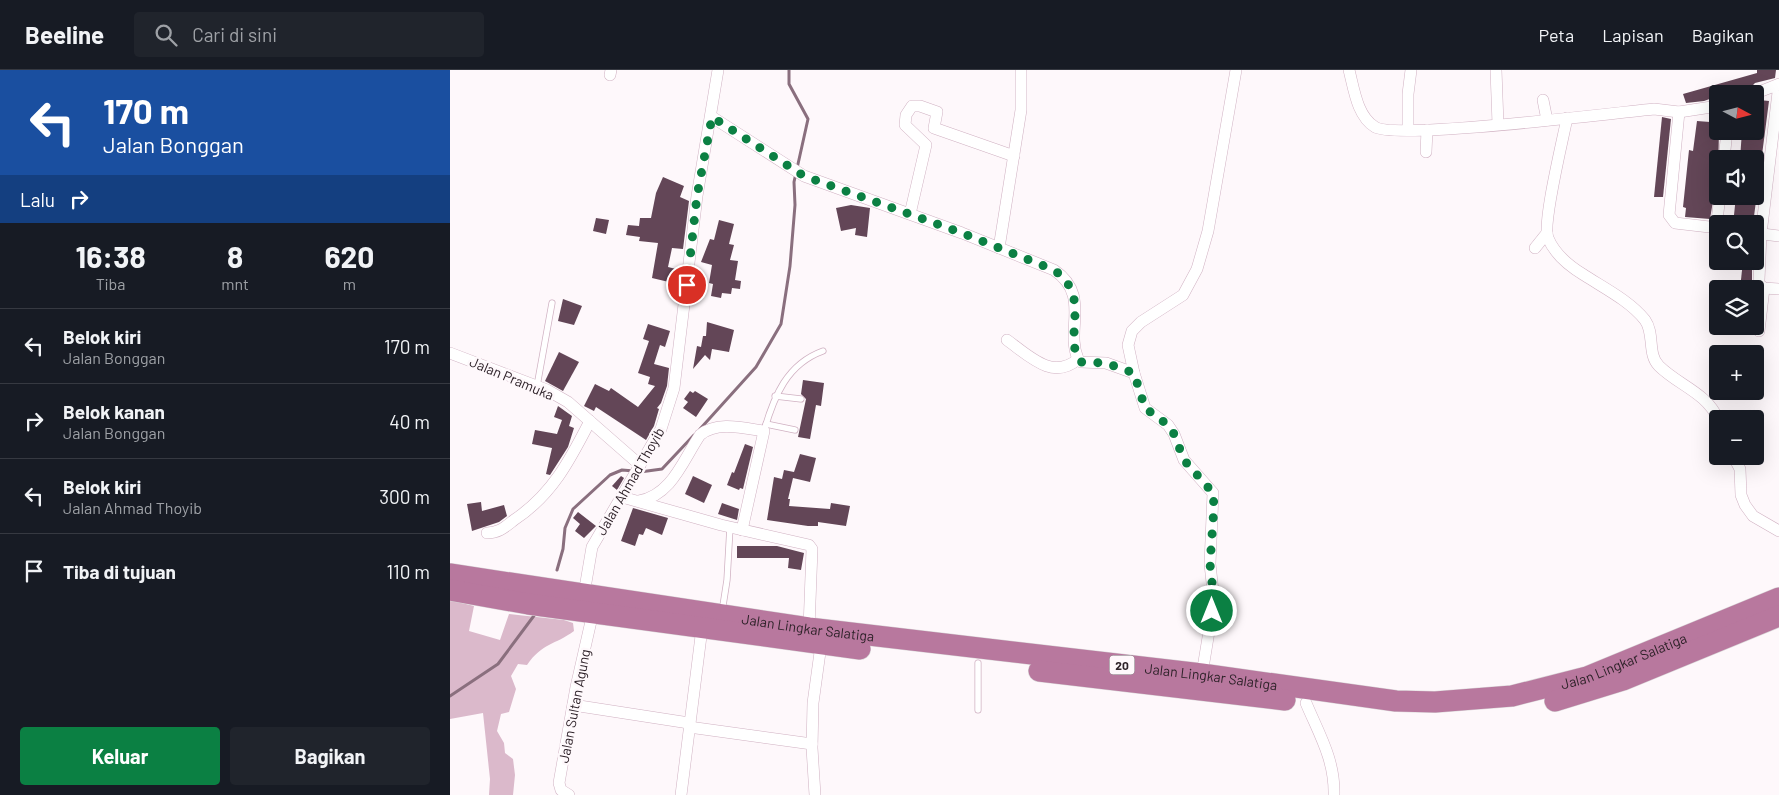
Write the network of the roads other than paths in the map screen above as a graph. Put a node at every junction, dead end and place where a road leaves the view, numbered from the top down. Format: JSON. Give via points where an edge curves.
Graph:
{"nodes":[{"id":1,"x":718,"y":70,"type":"edge"},
{"id":2,"x":1021,"y":70,"type":"edge"},
{"id":3,"x":1236,"y":70,"type":"edge"},
{"id":4,"x":1349,"y":70,"type":"edge"},
{"id":5,"x":1411,"y":70,"type":"edge"},
{"id":6,"x":1496,"y":70,"type":"edge"},
{"id":7,"x":1764,"y":90,"type":"edge"},
{"id":8,"x":1543,"y":100,"type":"dead end"},
{"id":9,"x":1709,"y":107,"type":"edge"},
{"id":10,"x":1679,"y":112,"type":"junction"},
{"id":11,"x":712,"y":117,"type":"junction"},
{"id":12,"x":1567,"y":118,"type":"junction"},
{"id":13,"x":1547,"y":120,"type":"junction"},
{"id":14,"x":1498,"y":124,"type":"junction"},
{"id":15,"x":934,"y":128,"type":"junction"},
{"id":16,"x":1408,"y":130,"type":"junction"},
{"id":17,"x":1427,"y":130,"type":"junction"},
{"id":18,"x":926,"y":145,"type":"junction"},
{"id":19,"x":1426,"y":152,"type":"dead end"},
{"id":20,"x":1014,"y":156,"type":"junction"},
{"id":21,"x":910,"y":214,"type":"junction"},
{"id":22,"x":1761,"y":215,"type":"edge"},
{"id":23,"x":1709,"y":227,"type":"edge"},
{"id":24,"x":1547,"y":233,"type":"junction"},
{"id":25,"x":1764,"y":235,"type":"edge"},
{"id":26,"x":1779,"y":236,"type":"edge"},
{"id":27,"x":999,"y":248,"type":"junction"},
{"id":28,"x":1535,"y":248,"type":"dead end"},
{"id":29,"x":1764,"y":288,"type":"edge"},
{"id":30,"x":1779,"y":289,"type":"edge"},
{"id":31,"x":552,"y":303,"type":"dead end"},
{"id":32,"x":1007,"y":340,"type":"dead end"},
{"id":33,"x":824,"y":351,"type":"dead end"},
{"id":34,"x":450,"y":353,"type":"edge"},
{"id":35,"x":1078,"y":359,"type":"junction"},
{"id":36,"x":1134,"y":373,"type":"junction"},
{"id":37,"x":537,"y":386,"type":"junction"},
{"id":38,"x":775,"y":396,"type":"junction"},
{"id":39,"x":801,"y":399,"type":"dead end"},
{"id":40,"x":1711,"y":410,"type":"edge"},
{"id":41,"x":590,"y":421,"type":"junction"},
{"id":42,"x":765,"y":428,"type":"junction"},
{"id":43,"x":795,"y":430,"type":"dead end"},
{"id":44,"x":1738,"y":465,"type":"edge"},
{"id":45,"x":638,"y":470,"type":"junction"},
{"id":46,"x":622,"y":496,"type":"junction"},
{"id":47,"x":639,"y":501,"type":"junction"},
{"id":48,"x":730,"y":527,"type":"junction"},
{"id":49,"x":742,"y":530,"type":"junction"},
{"id":50,"x":1779,"y":531,"type":"edge"},
{"id":51,"x":487,"y":533,"type":"dead end"},
{"id":52,"x":450,"y":574,"type":"edge"},
{"id":53,"x":450,"y":590,"type":"edge"},
{"id":54,"x":1779,"y":598,"type":"edge"},
{"id":55,"x":591,"y":601,"type":"junction"},
{"id":56,"x":721,"y":615,"type":"junction"},
{"id":57,"x":1779,"y":616,"type":"edge"},
{"id":58,"x":702,"y":628,"type":"junction"},
{"id":59,"x":815,"y":636,"type":"junction"},
{"id":60,"x":978,"y":664,"type":"junction"},
{"id":61,"x":1202,"y":674,"type":"junction"},
{"id":62,"x":1256,"y":690,"type":"junction"},
{"id":63,"x":1306,"y":703,"type":"junction"},
{"id":64,"x":573,"y":705,"type":"junction"},
{"id":65,"x":978,"y":710,"type":"dead end"},
{"id":66,"x":689,"y":725,"type":"junction"},
{"id":67,"x":812,"y":744,"type":"junction"},
{"id":68,"x":569,"y":795,"type":"edge"},
{"id":69,"x":681,"y":795,"type":"edge"},
{"id":70,"x":816,"y":795,"type":"edge"},
{"id":71,"x":1334,"y":795,"type":"edge"}],
"edges":[{"from":1,"to":11,"type":"street","name":"Jalan Ahmad Thoyib"},
{"from":2,"to":20,"type":"street","via":[[1021,110]]},
{"from":3,"to":36,"type":"street","via":[[1211,214],[1197,269],[1183,295],[1132,331],[1128,345]]},
{"from":4,"to":16,"type":"street","via":[[1361,110],[1370,124],[1384,131]]},
{"from":5,"to":16,"type":"street"},
{"from":6,"to":14,"type":"street"},
{"from":7,"to":22,"type":"street","via":[[1779,84]]},
{"from":8,"to":13,"type":"street"},
{"from":9,"to":10,"type":"street"},
{"from":10,"to":12,"type":"street","via":[[1654,109]]},
{"from":10,"to":23,"type":"street","via":[[1669,215],[1675,223]]},
{"from":11,"to":21,"type":"street","via":[[804,176]]},
{"from":11,"to":45,"type":"street","name":"Jalan Ahmad Thoyib","via":[[697,196],[674,388],[661,429]]},
{"from":12,"to":13,"type":"street"},
{"from":12,"to":24,"type":"street"},
{"from":13,"to":14,"type":"street"},
{"from":14,"to":17,"type":"street"},
{"from":15,"to":18,"type":"street"},
{"from":15,"to":18,"type":"street","via":[[937,112],[916,105],[909,108],[905,125]]},
{"from":15,"to":20,"type":"street"},
{"from":16,"to":17,"type":"street"},
{"from":17,"to":19,"type":"street"},
{"from":18,"to":21,"type":"street"},
{"from":20,"to":27,"type":"street"},
{"from":21,"to":27,"type":"street"},
{"from":24,"to":28,"type":"street"},
{"from":24,"to":40,"type":"street","via":[[1565,262],[1626,302],[1645,320],[1657,365],[1693,388]]},
{"from":25,"to":26,"type":"street"},
{"from":27,"to":35,"type":"street","via":[[1054,270],[1069,284],[1075,306]]},
{"from":29,"to":30,"type":"street"},
{"from":31,"to":37,"type":"lane"},
{"from":32,"to":35,"type":"street","via":[[1053,369],[1066,367]]},
{"from":33,"to":38,"type":"lane","via":[[814,354],[794,369]]},
{"from":34,"to":37,"type":"street","name":"Jalan Pramuka"},
{"from":35,"to":36,"type":"street","via":[[1081,362],[1106,363]]},
{"from":36,"to":61,"type":"street","via":[[1145,408],[1168,425],[1184,460],[1213,493],[1210,564],[1214,601]]},
{"from":37,"to":41,"type":"street","name":"Jalan Pramuka","via":[[568,402]]},
{"from":38,"to":39,"type":"lane"},
{"from":38,"to":42,"type":"lane"},
{"from":41,"to":45,"type":"street","name":"Jalan Pramuka"},
{"from":41,"to":51,"type":"street","via":[[554,486],[526,513],[497,533]]},
{"from":42,"to":43,"type":"lane"},
{"from":42,"to":47,"type":"street","via":[[728,426],[706,430],[694,443],[668,486],[653,497]]},
{"from":42,"to":49,"type":"street"},
{"from":44,"to":50,"type":"street","via":[[1745,505],[1753,516]]},
{"from":45,"to":46,"type":"street","name":"Jalan Ahmad Thoyib"},
{"from":46,"to":47,"type":"street"},
{"from":46,"to":55,"type":"street","name":"Jalan Ahmad Thoyib","via":[[592,547]]},
{"from":47,"to":48,"type":"street"},
{"from":48,"to":49,"type":"street"},
{"from":48,"to":56,"type":"lane"},
{"from":49,"to":59,"type":"street","via":[[806,543],[812,548]]},
{"from":52,"to":55,"type":"highway","name":"Jalan Lingkar Salatiga","number":"20"},
{"from":53,"to":55,"type":"highway","name":"Jalan Lingkar Salatiga","number":"20"},
{"from":54,"to":62,"type":"highway","name":"Jalan Lingkar Salatiga","number":"20","via":[[1587,677],[1512,696],[1396,701]]},
{"from":55,"to":56,"type":"highway","name":"Jalan Lingkar Salatiga","number":"20"},
{"from":55,"to":58,"type":"highway","name":"Jalan Lingkar Salatiga","number":"20"},
{"from":55,"to":64,"type":"street","name":"Jalan Sultan Agung"},
{"from":56,"to":59,"type":"highway","name":"Jalan Lingkar Salatiga","number":"20"},
{"from":57,"to":63,"type":"highway","name":"Jalan Lingkar Salatiga","number":"20","via":[[1623,680],[1519,710],[1479,715],[1415,716]]},
{"from":58,"to":59,"type":"highway","name":"Jalan Lingkar Salatiga","number":"20"},
{"from":58,"to":66,"type":"street"},
{"from":59,"to":60,"type":"highway","name":"Jalan Lingkar Salatiga","number":"20"},
{"from":59,"to":61,"type":"highway","name":"Jalan Lingkar Salatiga","number":"20"},
{"from":59,"to":67,"type":"street"},
{"from":60,"to":62,"type":"highway","name":"Jalan Lingkar Salatiga","number":"20"},
{"from":60,"to":65,"type":"lane"},
{"from":61,"to":62,"type":"highway","name":"Jalan Lingkar Salatiga","number":"20"},
{"from":62,"to":63,"type":"highway","name":"Jalan Lingkar Salatiga","number":"20"},
{"from":63,"to":71,"type":"street","via":[[1332,765]]},
{"from":64,"to":66,"type":"street"},
{"from":64,"to":68,"type":"street","name":"Jalan Sultan Agung","via":[[559,783],[561,790]]},
{"from":66,"to":67,"type":"street"},
{"from":66,"to":69,"type":"street"},
{"from":67,"to":70,"type":"street"}]}
